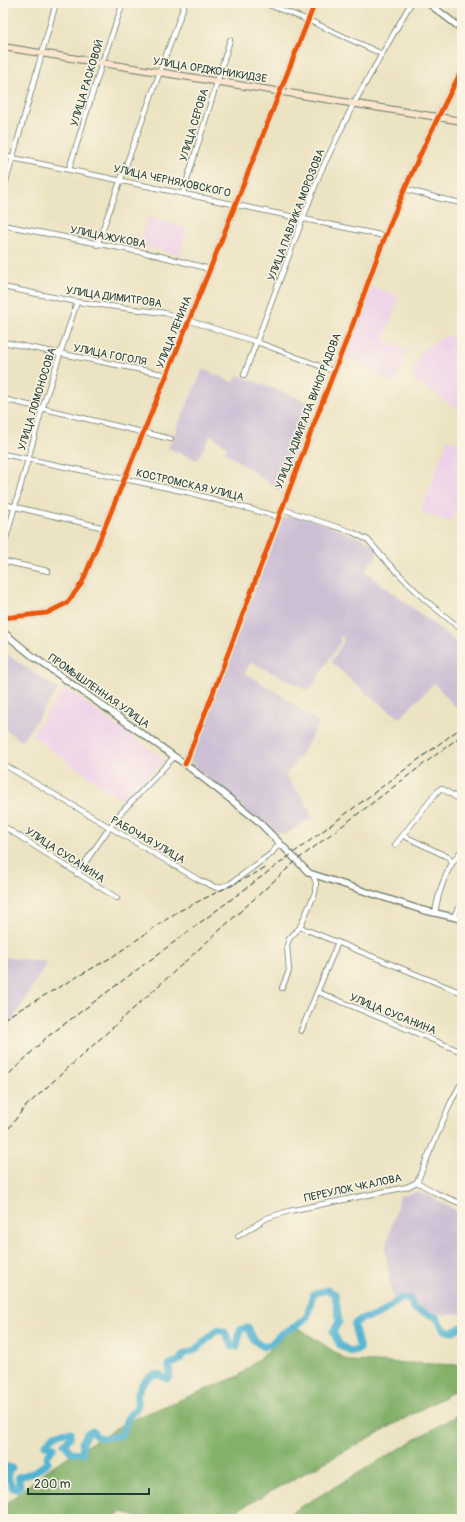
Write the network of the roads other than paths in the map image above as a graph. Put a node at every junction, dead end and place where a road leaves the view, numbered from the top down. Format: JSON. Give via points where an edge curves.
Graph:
{"nodes":[{"id":1,"x":56,"y":3,"type":"edge"},
{"id":2,"x":123,"y":3,"type":"edge"},
{"id":3,"x":185,"y":3,"type":"edge"},
{"id":4,"x":264,"y":3,"type":"edge"},
{"id":5,"x":315,"y":3,"type":"edge"},
{"id":6,"x":411,"y":3,"type":"edge"},
{"id":7,"x":428,"y":3,"type":"edge"},
{"id":8,"x":308,"y":20,"type":"junction"},
{"id":9,"x":462,"y":30,"type":"edge"},
{"id":10,"x":230,"y":40,"type":"dead end"},
{"id":11,"x":3,"y":47,"type":"edge"},
{"id":12,"x":41,"y":54,"type":"junction"},
{"id":13,"x":382,"y":54,"type":"junction"},
{"id":14,"x":102,"y":64,"type":"junction"},
{"id":15,"x":462,"y":70,"type":"edge"},
{"id":16,"x":159,"y":72,"type":"junction"},
{"id":17,"x":216,"y":82,"type":"junction"},
{"id":18,"x":280,"y":92,"type":"junction"},
{"id":19,"x":353,"y":105,"type":"junction"},
{"id":20,"x":438,"y":118,"type":"junction"},
{"id":21,"x":462,"y":121,"type":"edge"},
{"id":22,"x":3,"y":156,"type":"edge"},
{"id":23,"x":12,"y":158,"type":"junction"},
{"id":24,"x":69,"y":169,"type":"junction"},
{"id":25,"x":122,"y":180,"type":"junction"},
{"id":26,"x":406,"y":189,"type":"junction"},
{"id":27,"x":3,"y":192,"type":"edge"},
{"id":28,"x":182,"y":193,"type":"junction"},
{"id":29,"x":462,"y":203,"type":"edge"},
{"id":30,"x":236,"y":204,"type":"junction"},
{"id":31,"x":303,"y":219,"type":"junction"},
{"id":32,"x":3,"y":225,"type":"edge"},
{"id":33,"x":385,"y":236,"type":"junction"},
{"id":34,"x":97,"y":245,"type":"junction"},
{"id":35,"x":210,"y":269,"type":"junction"},
{"id":36,"x":3,"y":287,"type":"edge"},
{"id":37,"x":77,"y":302,"type":"junction"},
{"id":38,"x":189,"y":320,"type":"junction"},
{"id":39,"x":3,"y":342,"type":"edge"},
{"id":40,"x":257,"y":342,"type":"junction"},
{"id":41,"x":60,"y":354,"type":"junction"},
{"id":42,"x":333,"y":371,"type":"junction"},
{"id":43,"x":167,"y":375,"type":"junction"},
{"id":44,"x":244,"y":375,"type":"dead end"},
{"id":45,"x":3,"y":399,"type":"edge"},
{"id":46,"x":42,"y":409,"type":"junction"},
{"id":47,"x":143,"y":433,"type":"junction"},
{"id":48,"x":171,"y":439,"type":"dead end"},
{"id":49,"x":3,"y":454,"type":"edge"},
{"id":50,"x":27,"y":459,"type":"junction"},
{"id":51,"x":124,"y":479,"type":"junction"},
{"id":52,"x":3,"y":504,"type":"edge"},
{"id":53,"x":15,"y":506,"type":"junction"},
{"id":54,"x":282,"y":509,"type":"junction"},
{"id":55,"x":279,"y":517,"type":"junction"},
{"id":56,"x":105,"y":528,"type":"junction"},
{"id":57,"x":3,"y":548,"type":"edge"},
{"id":58,"x":3,"y":561,"type":"edge"},
{"id":59,"x":48,"y":571,"type":"dead end"},
{"id":60,"x":3,"y":618,"type":"edge"},
{"id":61,"x":462,"y":630,"type":"edge"},
{"id":62,"x":3,"y":632,"type":"edge"},
{"id":63,"x":174,"y":757,"type":"junction"},
{"id":64,"x":3,"y":764,"type":"edge"},
{"id":65,"x":185,"y":764,"type":"junction"},
{"id":66,"x":462,"y":801,"type":"edge"},
{"id":67,"x":3,"y":826,"type":"edge"},
{"id":68,"x":109,"y":827,"type":"junction"},
{"id":69,"x":404,"y":836,"type":"junction"},
{"id":70,"x":280,"y":842,"type":"junction"},
{"id":71,"x":395,"y":844,"type":"dead end"},
{"id":72,"x":462,"y":850,"type":"edge"},
{"id":73,"x":452,"y":862,"type":"junction"},
{"id":74,"x":77,"y":874,"type":"junction"},
{"id":75,"x":313,"y":875,"type":"junction"},
{"id":76,"x":116,"y":898,"type":"dead end"},
{"id":77,"x":462,"y":901,"type":"edge"},
{"id":78,"x":435,"y":913,"type":"junction"},
{"id":79,"x":454,"y":916,"type":"junction"},
{"id":80,"x":462,"y":919,"type":"edge"},
{"id":81,"x":300,"y":927,"type":"junction"},
{"id":82,"x":338,"y":942,"type":"junction"},
{"id":83,"x":282,"y":988,"type":"dead end"},
{"id":84,"x":318,"y":992,"type":"junction"},
{"id":85,"x":462,"y":993,"type":"edge"},
{"id":86,"x":301,"y":1030,"type":"dead end"},
{"id":87,"x":462,"y":1052,"type":"edge"},
{"id":88,"x":462,"y":1082,"type":"edge"},
{"id":89,"x":417,"y":1182,"type":"junction"},
{"id":90,"x":462,"y":1204,"type":"edge"},
{"id":91,"x":238,"y":1236,"type":"dead end"}],
"edges":[{"from":1,"to":12,"type":"street"},
{"from":2,"to":14,"type":"street","name":"УЛИЦА РАСКОВОЙ"},
{"from":3,"to":16,"type":"street"},
{"from":4,"to":8,"type":"street"},
{"from":5,"to":8,"type":"street","name":"УЛИЦА ЛЕНИНА"},
{"from":6,"to":13,"type":"street","name":"УЛИЦА ПАВЛИКА МОРОЗОВА"},
{"from":7,"to":9,"type":"street"},
{"from":8,"to":13,"type":"street"},
{"from":8,"to":18,"type":"street","name":"УЛИЦА ЛЕНИНА"},
{"from":10,"to":17,"type":"street","name":"УЛИЦА СЕРОВА"},
{"from":11,"to":12,"type":"main road","name":"УЛИЦА ОРДЖОНИКИДЗЕ"},
{"from":12,"to":14,"type":"main road","name":"УЛИЦА ОРДЖОНИКИДЗЕ"},
{"from":12,"to":23,"type":"street"},
{"from":13,"to":19,"type":"street","name":"УЛИЦА ПАВЛИКА МОРОЗОВА"},
{"from":14,"to":16,"type":"main road","name":"УЛИЦА ОРДЖОНИКИДЗЕ"},
{"from":14,"to":24,"type":"street","name":"УЛИЦА РАСКОВОЙ"},
{"from":15,"to":20,"type":"street","name":"УЛИЦА АДМИРАЛА ВИНОГРАДОВА"},
{"from":16,"to":17,"type":"main road","name":"УЛИЦА ОРДЖОНИКИДЗЕ"},
{"from":16,"to":25,"type":"street"},
{"from":17,"to":18,"type":"main road","name":"УЛИЦА ОРДЖОНИКИДЗЕ"},
{"from":17,"to":28,"type":"street","name":"УЛИЦА СЕРОВА"},
{"from":18,"to":19,"type":"main road","name":"УЛИЦА ОРДЖОНИКИДЗЕ"},
{"from":18,"to":30,"type":"street","name":"УЛИЦА ЛЕНИНА"},
{"from":19,"to":20,"type":"main road","name":"УЛИЦА ОРДЖОНИКИДЗЕ"},
{"from":19,"to":31,"type":"street","name":"УЛИЦА ПАВЛИКА МОРОЗОВА","via":[[320,173]]},
{"from":20,"to":21,"type":"main road","name":"УЛИЦА ОРДЖОНИКИДЗЕ"},
{"from":20,"to":26,"type":"street","name":"УЛИЦА АДМИРАЛА ВИНОГРАДОВА"},
{"from":22,"to":23,"type":"street","name":"УЛИЦА ЧЕРНЯХОВСКОГО"},
{"from":23,"to":24,"type":"street","name":"УЛИЦА ЧЕРНЯХОВСКОГО"},
{"from":23,"to":27,"type":"street"},
{"from":24,"to":25,"type":"street","name":"УЛИЦА ЧЕРНЯХОВСКОГО"},
{"from":25,"to":28,"type":"street","name":"УЛИЦА ЧЕРНЯХОВСКОГО"},
{"from":25,"to":34,"type":"street"},
{"from":26,"to":29,"type":"street"},
{"from":26,"to":33,"type":"street","name":"УЛИЦА АДМИРАЛА ВИНОГРАДОВА"},
{"from":28,"to":30,"type":"street","name":"УЛИЦА ЧЕРНЯХОВСКОГО"},
{"from":30,"to":31,"type":"street","name":"УЛИЦА ЧЕРНЯХОВСКОГО"},
{"from":30,"to":35,"type":"street","name":"УЛИЦА ЛЕНИНА"},
{"from":31,"to":33,"type":"street","name":"УЛИЦА ЧЕРНЯХОВСКОГО"},
{"from":31,"to":40,"type":"street","name":"УЛИЦА ПАВЛИКА МОРОЗОВА"},
{"from":32,"to":34,"type":"street","name":"УЛИЦА ЖУКОВА"},
{"from":33,"to":42,"type":"street","name":"УЛИЦА АДМИРАЛА ВИНОГРАДОВА"},
{"from":34,"to":35,"type":"street","name":"УЛИЦА ЖУКОВА","via":[[156,255]]},
{"from":35,"to":38,"type":"street","name":"УЛИЦА ЛЕНИНА"},
{"from":36,"to":37,"type":"street","name":"УЛИЦА ДИМИТРОВА"},
{"from":37,"to":38,"type":"street","name":"УЛИЦА ДИМИТРОВА","via":[[165,313]]},
{"from":37,"to":41,"type":"street","name":"УЛИЦА ЛОМОНОСОВА"},
{"from":38,"to":40,"type":"street","name":"УЛИЦА ДИМИТРОВА"},
{"from":38,"to":43,"type":"street","name":"УЛИЦА ЛЕНИНА"},
{"from":39,"to":41,"type":"street","name":"УЛИЦА ГОГОЛЯ"},
{"from":40,"to":42,"type":"street","name":"УЛИЦА ДИМИТРОВА"},
{"from":40,"to":44,"type":"street","name":"УЛИЦА ПАВЛИКА МОРОЗОВА"},
{"from":41,"to":43,"type":"street","name":"УЛИЦА ГОГОЛЯ"},
{"from":41,"to":46,"type":"street","name":"УЛИЦА ЛОМОНОСОВА"},
{"from":42,"to":54,"type":"street","name":"УЛИЦА АДМИРАЛА ВИНОГРАДОВА"},
{"from":43,"to":47,"type":"street","name":"УЛИЦА ЛЕНИНА"},
{"from":45,"to":46,"type":"street"},
{"from":46,"to":47,"type":"street"},
{"from":46,"to":50,"type":"street","name":"УЛИЦА ЛОМОНОСОВА"},
{"from":47,"to":48,"type":"street"},
{"from":47,"to":51,"type":"street","name":"УЛИЦА ЛЕНИНА"},
{"from":49,"to":50,"type":"street","name":"КОСТРОМСКАЯ УЛИЦА"},
{"from":50,"to":51,"type":"street","name":"КОСТРОМСКАЯ УЛИЦА"},
{"from":50,"to":53,"type":"street","name":"УЛИЦА ЛОМОНОСОВА"},
{"from":51,"to":55,"type":"street","name":"КОСТРОМСКАЯ УЛИЦА","via":[[231,503]]},
{"from":51,"to":56,"type":"street","name":"УЛИЦА ЛЕНИНА"},
{"from":52,"to":53,"type":"street"},
{"from":53,"to":56,"type":"street"},
{"from":53,"to":57,"type":"street","name":"УЛИЦА ЛОМОНОСОВА"},
{"from":54,"to":55,"type":"street","name":"УЛИЦА АДМИРАЛА ВИНОГРАДОВА"},
{"from":54,"to":61,"type":"street","via":[[352,532],[368,540],[424,599]]},
{"from":55,"to":65,"type":"street","name":"УЛИЦА АДМИРАЛА ВИНОГРАДОВА","via":[[226,663]]},
{"from":56,"to":60,"type":"street","name":"УЛИЦА ЛЕНИНА","via":[[82,583],[67,603],[47,613]]},
{"from":58,"to":59,"type":"street"},
{"from":62,"to":63,"type":"street","name":"ПРОМЫШЛЕННАЯ УЛИЦА","via":[[35,658]]},
{"from":63,"to":65,"type":"street","name":"ПРОМЫШЛЕННАЯ УЛИЦА"},
{"from":63,"to":68,"type":"street"},
{"from":64,"to":68,"type":"street","name":"РАБОЧАЯ УЛИЦА"},
{"from":65,"to":70,"type":"street","name":"ПРОМЫШЛЕННАЯ УЛИЦА","via":[[257,820]]},
{"from":66,"to":69,"type":"street","via":[[441,788],[411,823]]},
{"from":67,"to":74,"type":"street","name":"УЛИЦА СУСАНИНА"},
{"from":68,"to":70,"type":"street","name":"РАБОЧАЯ УЛИЦА","via":[[217,888],[230,884],[244,875],[252,866],[272,853]]},
{"from":68,"to":74,"type":"street"},
{"from":69,"to":71,"type":"street"},
{"from":69,"to":73,"type":"street","via":[[448,857]]},
{"from":70,"to":75,"type":"street","name":"ПРОМЫШЛЕННАЯ УЛИЦА","via":[[306,871]]},
{"from":72,"to":73,"type":"street"},
{"from":73,"to":78,"type":"street","via":[[438,897]]},
{"from":74,"to":76,"type":"street","name":"УЛИЦА СУСАНИНА"},
{"from":75,"to":78,"type":"street"},
{"from":75,"to":81,"type":"street","via":[[316,888]]},
{"from":77,"to":79,"type":"street"},
{"from":78,"to":79,"type":"street"},
{"from":79,"to":80,"type":"street"},
{"from":81,"to":82,"type":"street"},
{"from":81,"to":83,"type":"street","via":[[287,945],[289,970]]},
{"from":82,"to":84,"type":"street"},
{"from":82,"to":85,"type":"street"},
{"from":84,"to":86,"type":"street"},
{"from":84,"to":87,"type":"street","name":"УЛИЦА СУСАНИНА"},
{"from":88,"to":89,"type":"street","name":"ПЕРЕУЛОК ЧКАЛОВА"},
{"from":89,"to":90,"type":"street"},
{"from":89,"to":91,"type":"street","name":"ПЕРЕУЛОК ЧКАЛОВА","via":[[407,1187],[274,1216]]}]}
